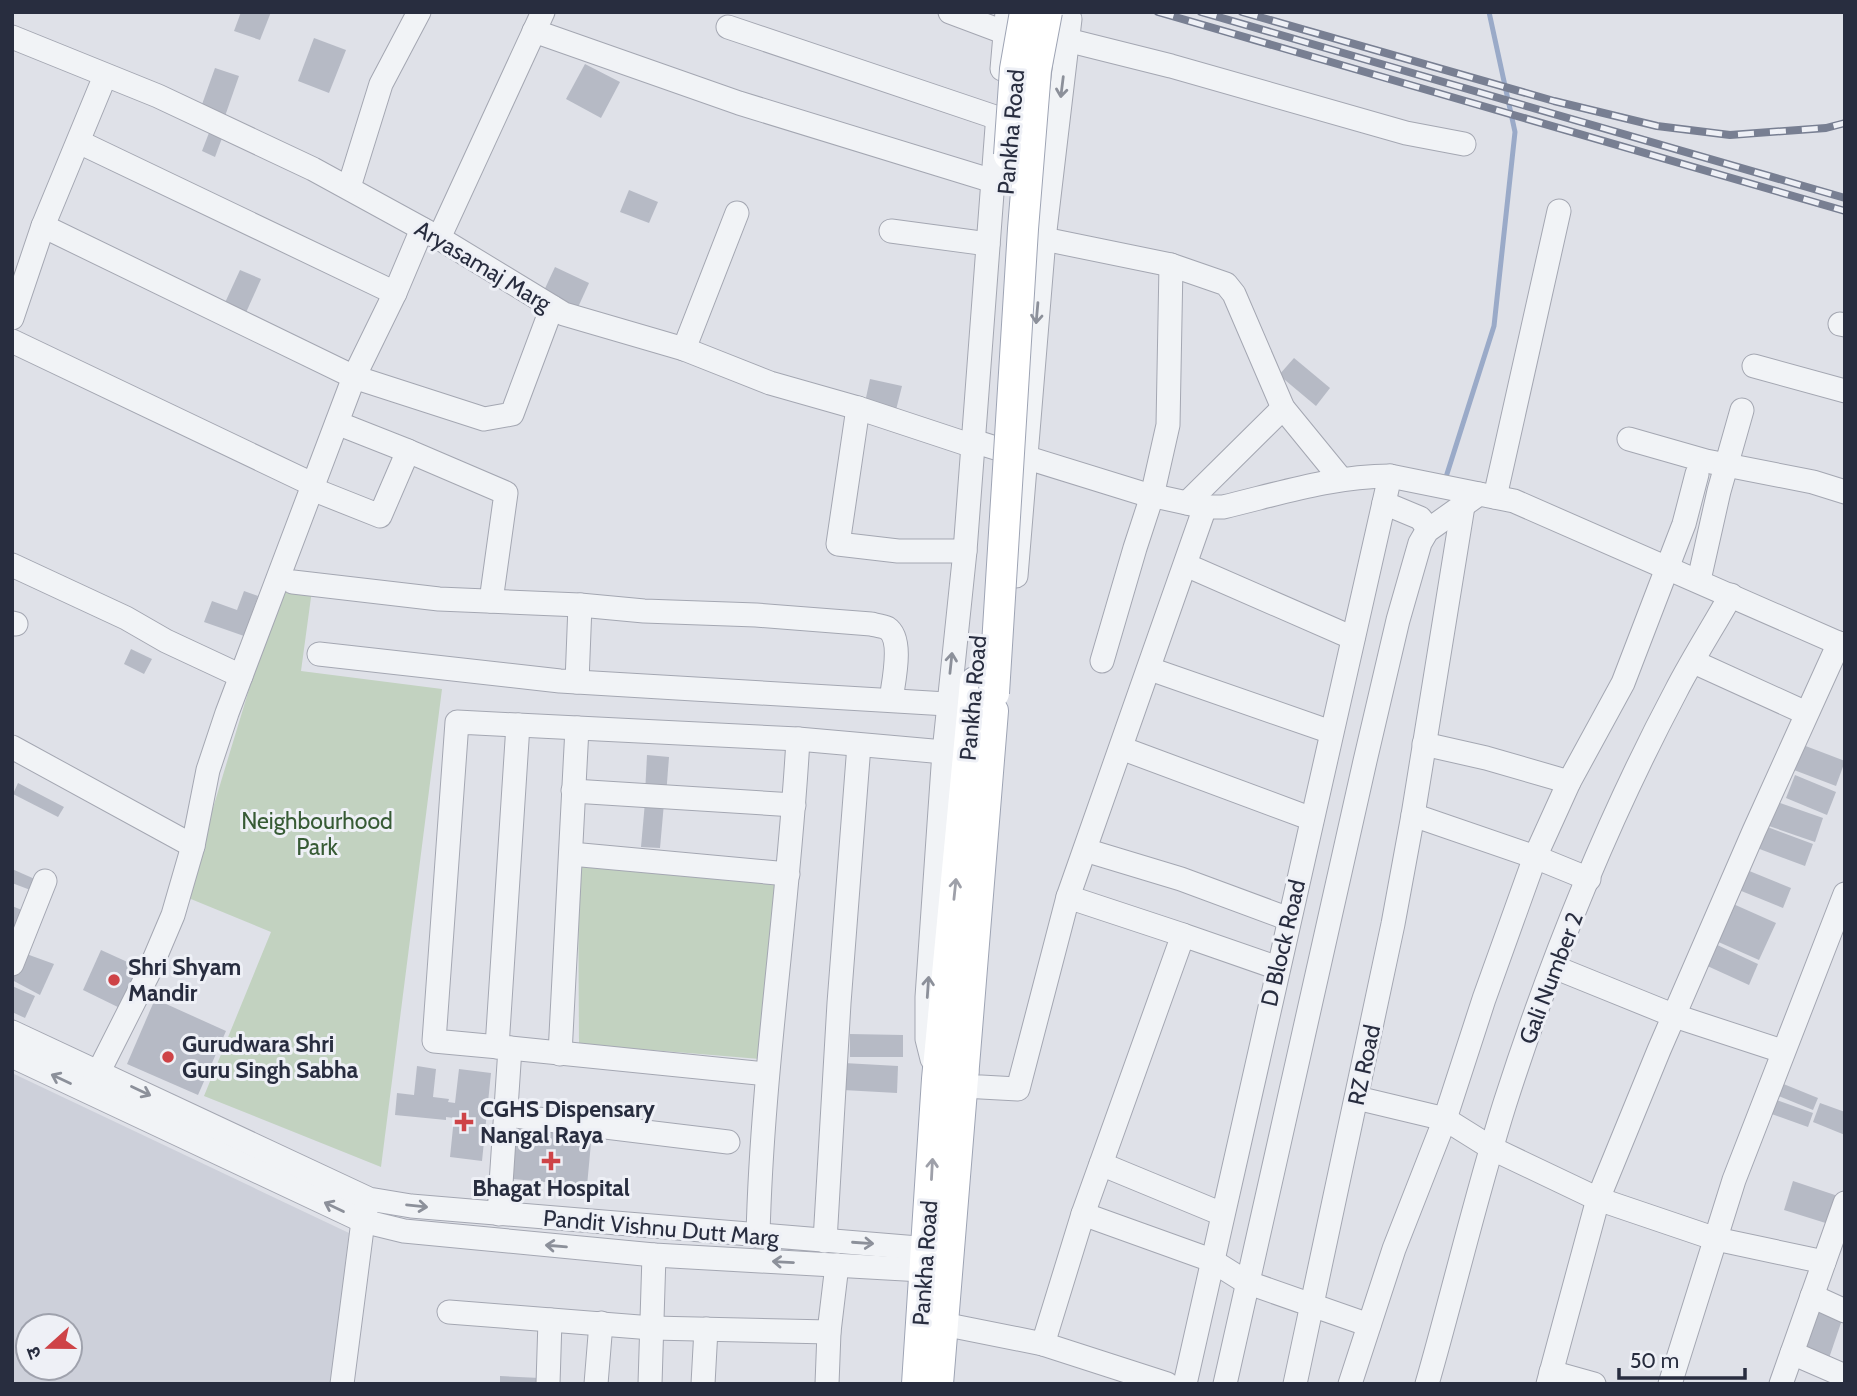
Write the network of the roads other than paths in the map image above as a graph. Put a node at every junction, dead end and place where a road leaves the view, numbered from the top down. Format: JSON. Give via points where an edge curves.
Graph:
{"nodes":[{"id":1,"x":419,"y":12,"type":"edge"},
{"id":2,"x":950,"y":12,"type":"edge"},
{"id":3,"x":1047,"y":12,"type":"edge"},
{"id":4,"x":1013,"y":19,"type":"edge"},
{"id":5,"x":538,"y":22,"type":"edge"},
{"id":6,"x":728,"y":27,"type":"dead end"},
{"id":7,"x":12,"y":37,"type":"edge"},
{"id":8,"x":1067,"y":40,"type":"junction"},
{"id":9,"x":105,"y":76,"type":"junction"},
{"id":10,"x":998,"y":118,"type":"junction"},
{"id":11,"x":79,"y":142,"type":"junction"},
{"id":12,"x":1464,"y":144,"type":"dead end"},
{"id":13,"x":993,"y":181,"type":"junction"},
{"id":14,"x":349,"y":187,"type":"junction"},
{"id":15,"x":1559,"y":211,"type":"dead end"},
{"id":16,"x":737,"y":213,"type":"dead end"},
{"id":17,"x":43,"y":226,"type":"junction"},
{"id":18,"x":891,"y":231,"type":"dead end"},
{"id":19,"x":431,"y":234,"type":"junction"},
{"id":20,"x":1044,"y":239,"type":"junction"},
{"id":21,"x":988,"y":244,"type":"junction"},
{"id":22,"x":1171,"y":265,"type":"junction"},
{"id":23,"x":395,"y":293,"type":"junction"},
{"id":24,"x":552,"y":307,"type":"junction"},
{"id":25,"x":14,"y":308,"type":"edge"},
{"id":26,"x":12,"y":341,"type":"edge"},
{"id":27,"x":684,"y":349,"type":"junction"},
{"id":28,"x":1754,"y":366,"type":"dead end"},
{"id":29,"x":354,"y":377,"type":"junction"},
{"id":30,"x":1845,"y":391,"type":"edge"},
{"id":31,"x":858,"y":408,"type":"junction"},
{"id":32,"x":1283,"y":408,"type":"junction"},
{"id":33,"x":1742,"y":410,"type":"dead end"},
{"id":34,"x":337,"y":423,"type":"junction"},
{"id":35,"x":1629,"y":439,"type":"dead end"},
{"id":36,"x":973,"y":443,"type":"junction"},
{"id":37,"x":408,"y":451,"type":"junction"},
{"id":38,"x":1025,"y":457,"type":"junction"},
{"id":39,"x":1726,"y":465,"type":"junction"},
{"id":40,"x":1698,"y":474,"type":"dead end"},
{"id":41,"x":1390,"y":476,"type":"junction"},
{"id":42,"x":1341,"y":479,"type":"junction"},
{"id":43,"x":313,"y":487,"type":"junction"},
{"id":44,"x":1845,"y":492,"type":"edge"},
{"id":45,"x":1152,"y":495,"type":"junction"},
{"id":46,"x":1479,"y":499,"type":"junction"},
{"id":47,"x":1384,"y":503,"type":"junction"},
{"id":48,"x":1196,"y":505,"type":"junction"},
{"id":49,"x":1429,"y":529,"type":"junction"},
{"id":50,"x":965,"y":551,"type":"junction"},
{"id":51,"x":12,"y":565,"type":"edge"},
{"id":52,"x":1186,"y":565,"type":"junction"},
{"id":53,"x":1667,"y":566,"type":"junction"},
{"id":54,"x":1699,"y":580,"type":"junction"},
{"id":55,"x":293,"y":582,"type":"dead end"},
{"id":56,"x":1731,"y":594,"type":"junction"},
{"id":57,"x":491,"y":601,"type":"junction"},
{"id":58,"x":580,"y":605,"type":"junction"},
{"id":59,"x":1353,"y":638,"type":"junction"},
{"id":60,"x":1842,"y":645,"type":"edge"},
{"id":61,"x":319,"y":654,"type":"dead end"},
{"id":62,"x":1102,"y":661,"type":"dead end"},
{"id":63,"x":1694,"y":662,"type":"junction"},
{"id":64,"x":1150,"y":669,"type":"junction"},
{"id":65,"x":241,"y":676,"type":"junction"},
{"id":66,"x":577,"y":682,"type":"junction"},
{"id":67,"x":985,"y":688,"type":"junction"},
{"id":68,"x":891,"y":700,"type":"junction"},
{"id":69,"x":947,"y":704,"type":"junction"},
{"id":70,"x":1806,"y":713,"type":"junction"},
{"id":71,"x":518,"y":725,"type":"junction"},
{"id":72,"x":577,"y":728,"type":"junction"},
{"id":73,"x":1331,"y":732,"type":"junction"},
{"id":74,"x":798,"y":739,"type":"junction"},
{"id":75,"x":859,"y":744,"type":"junction"},
{"id":76,"x":1424,"y":744,"type":"junction"},
{"id":77,"x":12,"y":747,"type":"edge"},
{"id":78,"x":1121,"y":748,"type":"junction"},
{"id":79,"x":944,"y":752,"type":"junction"},
{"id":80,"x":1569,"y":782,"type":"junction"},
{"id":81,"x":573,"y":791,"type":"junction"},
{"id":82,"x":794,"y":805,"type":"junction"},
{"id":83,"x":1413,"y":815,"type":"junction"},
{"id":84,"x":1312,"y":819,"type":"junction"},
{"id":85,"x":192,"y":846,"type":"junction"},
{"id":86,"x":1085,"y":850,"type":"junction"},
{"id":87,"x":571,"y":854,"type":"junction"},
{"id":88,"x":1535,"y":857,"type":"junction"},
{"id":89,"x":788,"y":874,"type":"junction"},
{"id":90,"x":1588,"y":879,"type":"junction"},
{"id":91,"x":46,"y":881,"type":"dead end"},
{"id":92,"x":1845,"y":894,"type":"edge"},
{"id":93,"x":1068,"y":897,"type":"junction"},
{"id":94,"x":1289,"y":919,"type":"junction"},
{"id":95,"x":1183,"y":934,"type":"junction"},
{"id":96,"x":12,"y":964,"type":"edge"},
{"id":97,"x":1554,"y":967,"type":"junction"},
{"id":98,"x":1278,"y":968,"type":"junction"},
{"id":99,"x":1675,"y":1016,"type":"junction"},
{"id":100,"x":12,"y":1032,"type":"edge"},
{"id":101,"x":503,"y":1047,"type":"junction"},
{"id":102,"x":1782,"y":1051,"type":"junction"},
{"id":103,"x":560,"y":1054,"type":"junction"},
{"id":104,"x":12,"y":1056,"type":"edge"},
{"id":105,"x":99,"y":1071,"type":"junction"},
{"id":106,"x":766,"y":1074,"type":"junction"},
{"id":107,"x":950,"y":1082,"type":"junction"},
{"id":108,"x":1357,"y":1098,"type":"junction"},
{"id":109,"x":506,"y":1115,"type":"junction"},
{"id":110,"x":1445,"y":1119,"type":"junction"},
{"id":111,"x":728,"y":1142,"type":"dead end"},
{"id":112,"x":1493,"y":1149,"type":"junction"},
{"id":113,"x":1101,"y":1164,"type":"junction"},
{"id":114,"x":1598,"y":1199,"type":"junction"},
{"id":115,"x":1845,"y":1203,"type":"edge"},
{"id":116,"x":366,"y":1210,"type":"junction"},
{"id":117,"x":499,"y":1214,"type":"junction"},
{"id":118,"x":1083,"y":1214,"type":"junction"},
{"id":119,"x":1222,"y":1214,"type":"junction"},
{"id":120,"x":1840,"y":1236,"type":"edge"},
{"id":121,"x":758,"y":1237,"type":"junction"},
{"id":122,"x":1716,"y":1239,"type":"junction"},
{"id":123,"x":825,"y":1241,"type":"junction"},
{"id":124,"x":654,"y":1255,"type":"junction"},
{"id":125,"x":936,"y":1260,"type":"junction"},
{"id":126,"x":1211,"y":1260,"type":"junction"},
{"id":127,"x":1824,"y":1262,"type":"junction"},
{"id":128,"x":837,"y":1265,"type":"junction"},
{"id":129,"x":1247,"y":1282,"type":"junction"},
{"id":130,"x":1812,"y":1296,"type":"junction"},
{"id":131,"x":1311,"y":1306,"type":"junction"},
{"id":132,"x":1845,"y":1311,"type":"edge"},
{"id":133,"x":449,"y":1312,"type":"dead end"},
{"id":134,"x":550,"y":1320,"type":"junction"},
{"id":135,"x":601,"y":1324,"type":"junction"},
{"id":136,"x":943,"y":1324,"type":"junction"},
{"id":137,"x":1369,"y":1325,"type":"junction"},
{"id":138,"x":652,"y":1328,"type":"junction"},
{"id":139,"x":706,"y":1329,"type":"junction"},
{"id":140,"x":829,"y":1332,"type":"junction"},
{"id":141,"x":1043,"y":1344,"type":"junction"},
{"id":142,"x":1792,"y":1353,"type":"junction"},
{"id":143,"x":1845,"y":1376,"type":"edge"},
{"id":144,"x":1550,"y":1378,"type":"edge"},
{"id":145,"x":342,"y":1384,"type":"edge"},
{"id":146,"x":548,"y":1384,"type":"edge"},
{"id":147,"x":596,"y":1384,"type":"edge"},
{"id":148,"x":650,"y":1384,"type":"edge"},
{"id":149,"x":703,"y":1384,"type":"edge"},
{"id":150,"x":827,"y":1384,"type":"edge"},
{"id":151,"x":917,"y":1384,"type":"edge"},
{"id":152,"x":938,"y":1384,"type":"edge"},
{"id":153,"x":1167,"y":1384,"type":"edge"},
{"id":154,"x":1185,"y":1384,"type":"edge"},
{"id":155,"x":1225,"y":1384,"type":"edge"},
{"id":156,"x":1295,"y":1384,"type":"edge"},
{"id":157,"x":1350,"y":1384,"type":"edge"},
{"id":158,"x":1427,"y":1384,"type":"edge"},
{"id":159,"x":1594,"y":1384,"type":"edge"},
{"id":160,"x":1670,"y":1384,"type":"edge"},
{"id":161,"x":1781,"y":1384,"type":"edge"}],
"edges":[{"from":1,"to":14,"type":"street","via":[[381,84]]},
{"from":2,"to":4,"type":"street"},
{"from":3,"to":8,"type":"street","via":[[1069,18]]},
{"from":3,"to":67,"type":"main road","name":"Pankha Road","bridge":true,"via":[[1036,70]]},
{"from":4,"to":10,"type":"street"},
{"from":4,"to":67,"type":"main road","name":"Pankha Road","bridge":true,"via":[[1015,69]]},
{"from":5,"to":13,"type":"street","via":[[739,103]]},
{"from":5,"to":19,"type":"street"},
{"from":6,"to":10,"type":"street"},
{"from":7,"to":9,"type":"street","name":"Aryasamaj Marg"},
{"from":8,"to":12,"type":"street","via":[[1406,133]]},
{"from":8,"to":20,"type":"street","one_way":true},
{"from":9,"to":11,"type":"street"},
{"from":9,"to":14,"type":"street","name":"Aryasamaj Marg","via":[[158,96]]},
{"from":10,"to":13,"type":"street"},
{"from":11,"to":17,"type":"street"},
{"from":11,"to":23,"type":"street"},
{"from":13,"to":21,"type":"street"},
{"from":14,"to":19,"type":"street","name":"Aryasamaj Marg"},
{"from":15,"to":46,"type":"street","name":"RZ Road"},
{"from":16,"to":27,"type":"street"},
{"from":17,"to":25,"type":"street"},
{"from":17,"to":29,"type":"street"},
{"from":18,"to":21,"type":"street"},
{"from":19,"to":23,"type":"street"},
{"from":19,"to":24,"type":"street","name":"Aryasamaj Marg"},
{"from":20,"to":22,"type":"street"},
{"from":20,"to":38,"type":"street","one_way":true},
{"from":21,"to":36,"type":"street"},
{"from":22,"to":32,"type":"street","via":[[1226,284],[1234,293]]},
{"from":22,"to":45,"type":"street","via":[[1170,411]]},
{"from":23,"to":29,"type":"street"},
{"from":24,"to":27,"type":"street","name":"Aryasamaj Marg"},
{"from":24,"to":29,"type":"street","via":[[512,414],[484,419]]},
{"from":26,"to":43,"type":"street"},
{"from":27,"to":31,"type":"street","name":"Aryasamaj Marg","via":[[770,383]]},
{"from":28,"to":30,"type":"street"},
{"from":29,"to":34,"type":"street"},
{"from":31,"to":36,"type":"street","name":"Aryasamaj Marg"},
{"from":31,"to":50,"type":"street","via":[[838,544],[898,551]]},
{"from":32,"to":42,"type":"street"},
{"from":32,"to":48,"type":"street"},
{"from":33,"to":39,"type":"street"},
{"from":34,"to":37,"type":"street"},
{"from":34,"to":43,"type":"street"},
{"from":35,"to":39,"type":"street"},
{"from":36,"to":38,"type":"street","name":"Aryasamaj Marg"},
{"from":36,"to":50,"type":"street"},
{"from":37,"to":43,"type":"street","via":[[380,516]]},
{"from":37,"to":57,"type":"street","via":[[506,493]]},
{"from":38,"to":45,"type":"street","name":"Aryasamaj Marg"},
{"from":38,"to":107,"type":"street","via":[[980,1035]]},
{"from":39,"to":44,"type":"street"},
{"from":39,"to":54,"type":"street"},
{"from":40,"to":53,"type":"street"},
{"from":41,"to":42,"type":"street","name":"Aryasamaj Marg"},
{"from":41,"to":46,"type":"street","name":"Aryasamaj Marg"},
{"from":41,"to":47,"type":"street","name":"D Block Road"},
{"from":42,"to":48,"type":"street","name":"Aryasamaj Marg","via":[[1223,507]]},
{"from":43,"to":65,"type":"street"},
{"from":45,"to":48,"type":"street","name":"Aryasamaj Marg"},
{"from":45,"to":62,"type":"street"},
{"from":46,"to":49,"type":"street"},
{"from":46,"to":53,"type":"street","name":"Aryasamaj Marg","via":[[1514,501]]},
{"from":46,"to":76,"type":"street","name":"RZ Road"},
{"from":47,"to":49,"type":"street","via":[[1420,518]]},
{"from":47,"to":59,"type":"street","name":"D Block Road"},
{"from":48,"to":52,"type":"street"},
{"from":49,"to":129,"type":"street","via":[[1420,543],[1395,633]]},
{"from":69,"to":50,"type":"street","one_way":true},
{"from":51,"to":65,"type":"street"},
{"from":52,"to":59,"type":"street"},
{"from":52,"to":64,"type":"street"},
{"from":53,"to":54,"type":"street","name":"Aryasamaj Marg"},
{"from":53,"to":80,"type":"street","via":[[1623,683]]},
{"from":54,"to":56,"type":"street","name":"Aryasamaj Marg"},
{"from":55,"to":57,"type":"street"},
{"from":56,"to":60,"type":"street","name":"Aryasamaj Marg"},
{"from":56,"to":63,"type":"street","name":"Gali Number 2"},
{"from":57,"to":58,"type":"street"},
{"from":58,"to":66,"type":"street"},
{"from":58,"to":68,"type":"street","via":[[756,615],[888,629],[895,639],[896,656]]},
{"from":59,"to":73,"type":"street","name":"D Block Road"},
{"from":60,"to":70,"type":"street"},
{"from":61,"to":66,"type":"street"},
{"from":63,"to":70,"type":"street"},
{"from":63,"to":90,"type":"street","name":"Gali Number 2","via":[[1641,762]]},
{"from":64,"to":73,"type":"street"},
{"from":64,"to":78,"type":"street"},
{"from":65,"to":85,"type":"street","via":[[208,771]]},
{"from":66,"to":68,"type":"street"},
{"from":67,"to":107,"type":"main road","name":"Pankha Road"},
{"from":68,"to":69,"type":"street"},
{"from":69,"to":79,"type":"street"},
{"from":70,"to":99,"type":"street"},
{"from":71,"to":72,"type":"street"},
{"from":71,"to":101,"type":"street"},
{"from":71,"to":101,"type":"street","via":[[457,722],[435,1027],[435,1041]]},
{"from":72,"to":74,"type":"street"},
{"from":72,"to":81,"type":"street"},
{"from":73,"to":84,"type":"street","name":"D Block Road"},
{"from":74,"to":75,"type":"street"},
{"from":74,"to":82,"type":"street"},
{"from":75,"to":79,"type":"street"},
{"from":75,"to":123,"type":"street"},
{"from":76,"to":80,"type":"street"},
{"from":76,"to":83,"type":"street","name":"RZ Road"},
{"from":77,"to":85,"type":"street"},
{"from":78,"to":84,"type":"street"},
{"from":78,"to":86,"type":"street"},
{"from":107,"to":79,"type":"street","one_way":true,"via":[[927,1039]]},
{"from":80,"to":88,"type":"street"},
{"from":81,"to":82,"type":"street"},
{"from":81,"to":87,"type":"street"},
{"from":82,"to":89,"type":"street"},
{"from":83,"to":88,"type":"street"},
{"from":83,"to":108,"type":"street","name":"RZ Road"},
{"from":84,"to":94,"type":"street","name":"D Block Road"},
{"from":85,"to":105,"type":"street","via":[[173,915]]},
{"from":86,"to":93,"type":"street"},
{"from":86,"to":94,"type":"street"},
{"from":87,"to":89,"type":"street"},
{"from":87,"to":103,"type":"street"},
{"from":88,"to":90,"type":"street"},
{"from":88,"to":110,"type":"street"},
{"from":89,"to":106,"type":"street"},
{"from":90,"to":97,"type":"street","name":"Gali Number 2"},
{"from":91,"to":96,"type":"street"},
{"from":92,"to":102,"type":"street"},
{"from":93,"to":95,"type":"street"},
{"from":93,"to":107,"type":"street","via":[[1018,1089]]},
{"from":94,"to":98,"type":"street","name":"D Block Road"},
{"from":95,"to":98,"type":"street"},
{"from":95,"to":113,"type":"street"},
{"from":97,"to":99,"type":"street"},
{"from":97,"to":112,"type":"street","name":"Gali Number 2"},
{"from":98,"to":119,"type":"street","name":"D Block Road"},
{"from":99,"to":102,"type":"street"},
{"from":99,"to":114,"type":"street"},
{"from":100,"to":105,"type":"street","name":"Pandit Vishnu Dutt Marg"},
{"from":101,"to":103,"type":"street"},
{"from":101,"to":109,"type":"street"},
{"from":102,"to":122,"type":"street"},
{"from":103,"to":106,"type":"street"},
{"from":116,"to":104,"type":"street","name":"Pandit Vishnu Dutt Marg","one_way":true},
{"from":105,"to":116,"type":"street","name":"Pandit Vishnu Dutt Marg","one_way":true},
{"from":106,"to":121,"type":"street"},
{"from":107,"to":125,"type":"main road","name":"Pankha Road"},
{"from":108,"to":110,"type":"street"},
{"from":108,"to":131,"type":"street","name":"RZ Road"},
{"from":109,"to":111,"type":"street"},
{"from":109,"to":117,"type":"street"},
{"from":110,"to":112,"type":"street"},
{"from":110,"to":137,"type":"street"},
{"from":112,"to":114,"type":"street"},
{"from":112,"to":158,"type":"street","name":"Gali Number 2"},
{"from":113,"to":118,"type":"street"},
{"from":113,"to":119,"type":"street"},
{"from":114,"to":122,"type":"street"},
{"from":114,"to":144,"type":"street"},
{"from":115,"to":120,"type":"street"},
{"from":116,"to":117,"type":"street","name":"Pandit Vishnu Dutt Marg","one_way":true,"via":[[411,1206]]},
{"from":124,"to":116,"type":"street","name":"Pandit Vishnu Dutt Marg","one_way":true,"via":[[404,1231]]},
{"from":116,"to":145,"type":"street"},
{"from":117,"to":121,"type":"street","name":"Pandit Vishnu Dutt Marg"},
{"from":118,"to":126,"type":"street"},
{"from":118,"to":141,"type":"street"},
{"from":119,"to":126,"type":"street","name":"D Block Road"},
{"from":120,"to":127,"type":"street"},
{"from":121,"to":123,"type":"street","name":"Pandit Vishnu Dutt Marg"},
{"from":122,"to":127,"type":"street"},
{"from":122,"to":160,"type":"street"},
{"from":123,"to":125,"type":"street","name":"Pandit Vishnu Dutt Marg","one_way":true},
{"from":128,"to":124,"type":"street","name":"Pandit Vishnu Dutt Marg","one_way":true},
{"from":124,"to":138,"type":"street"},
{"from":125,"to":128,"type":"street","name":"Pandit Vishnu Dutt Marg"},
{"from":125,"to":136,"type":"main road","name":"Pankha Road"},
{"from":125,"to":151,"type":"main road","name":"Pankha Road"},
{"from":126,"to":129,"type":"street"},
{"from":126,"to":154,"type":"street","name":"D Block Road"},
{"from":127,"to":130,"type":"street"},
{"from":128,"to":140,"type":"street"},
{"from":129,"to":131,"type":"street"},
{"from":129,"to":155,"type":"street"},
{"from":130,"to":132,"type":"street"},
{"from":130,"to":142,"type":"street"},
{"from":131,"to":137,"type":"street"},
{"from":131,"to":156,"type":"street","name":"RZ Road"},
{"from":133,"to":134,"type":"street"},
{"from":134,"to":135,"type":"street"},
{"from":134,"to":146,"type":"street"},
{"from":135,"to":138,"type":"street"},
{"from":135,"to":147,"type":"street"},
{"from":136,"to":141,"type":"street"},
{"from":136,"to":152,"type":"main road","name":"Pankha Road"},
{"from":137,"to":157,"type":"street"},
{"from":138,"to":139,"type":"street"},
{"from":138,"to":148,"type":"street"},
{"from":139,"to":140,"type":"street"},
{"from":139,"to":149,"type":"street"},
{"from":140,"to":150,"type":"street"},
{"from":141,"to":153,"type":"street"},
{"from":142,"to":143,"type":"street"},
{"from":142,"to":161,"type":"street"},
{"from":144,"to":159,"type":"street"}]}
